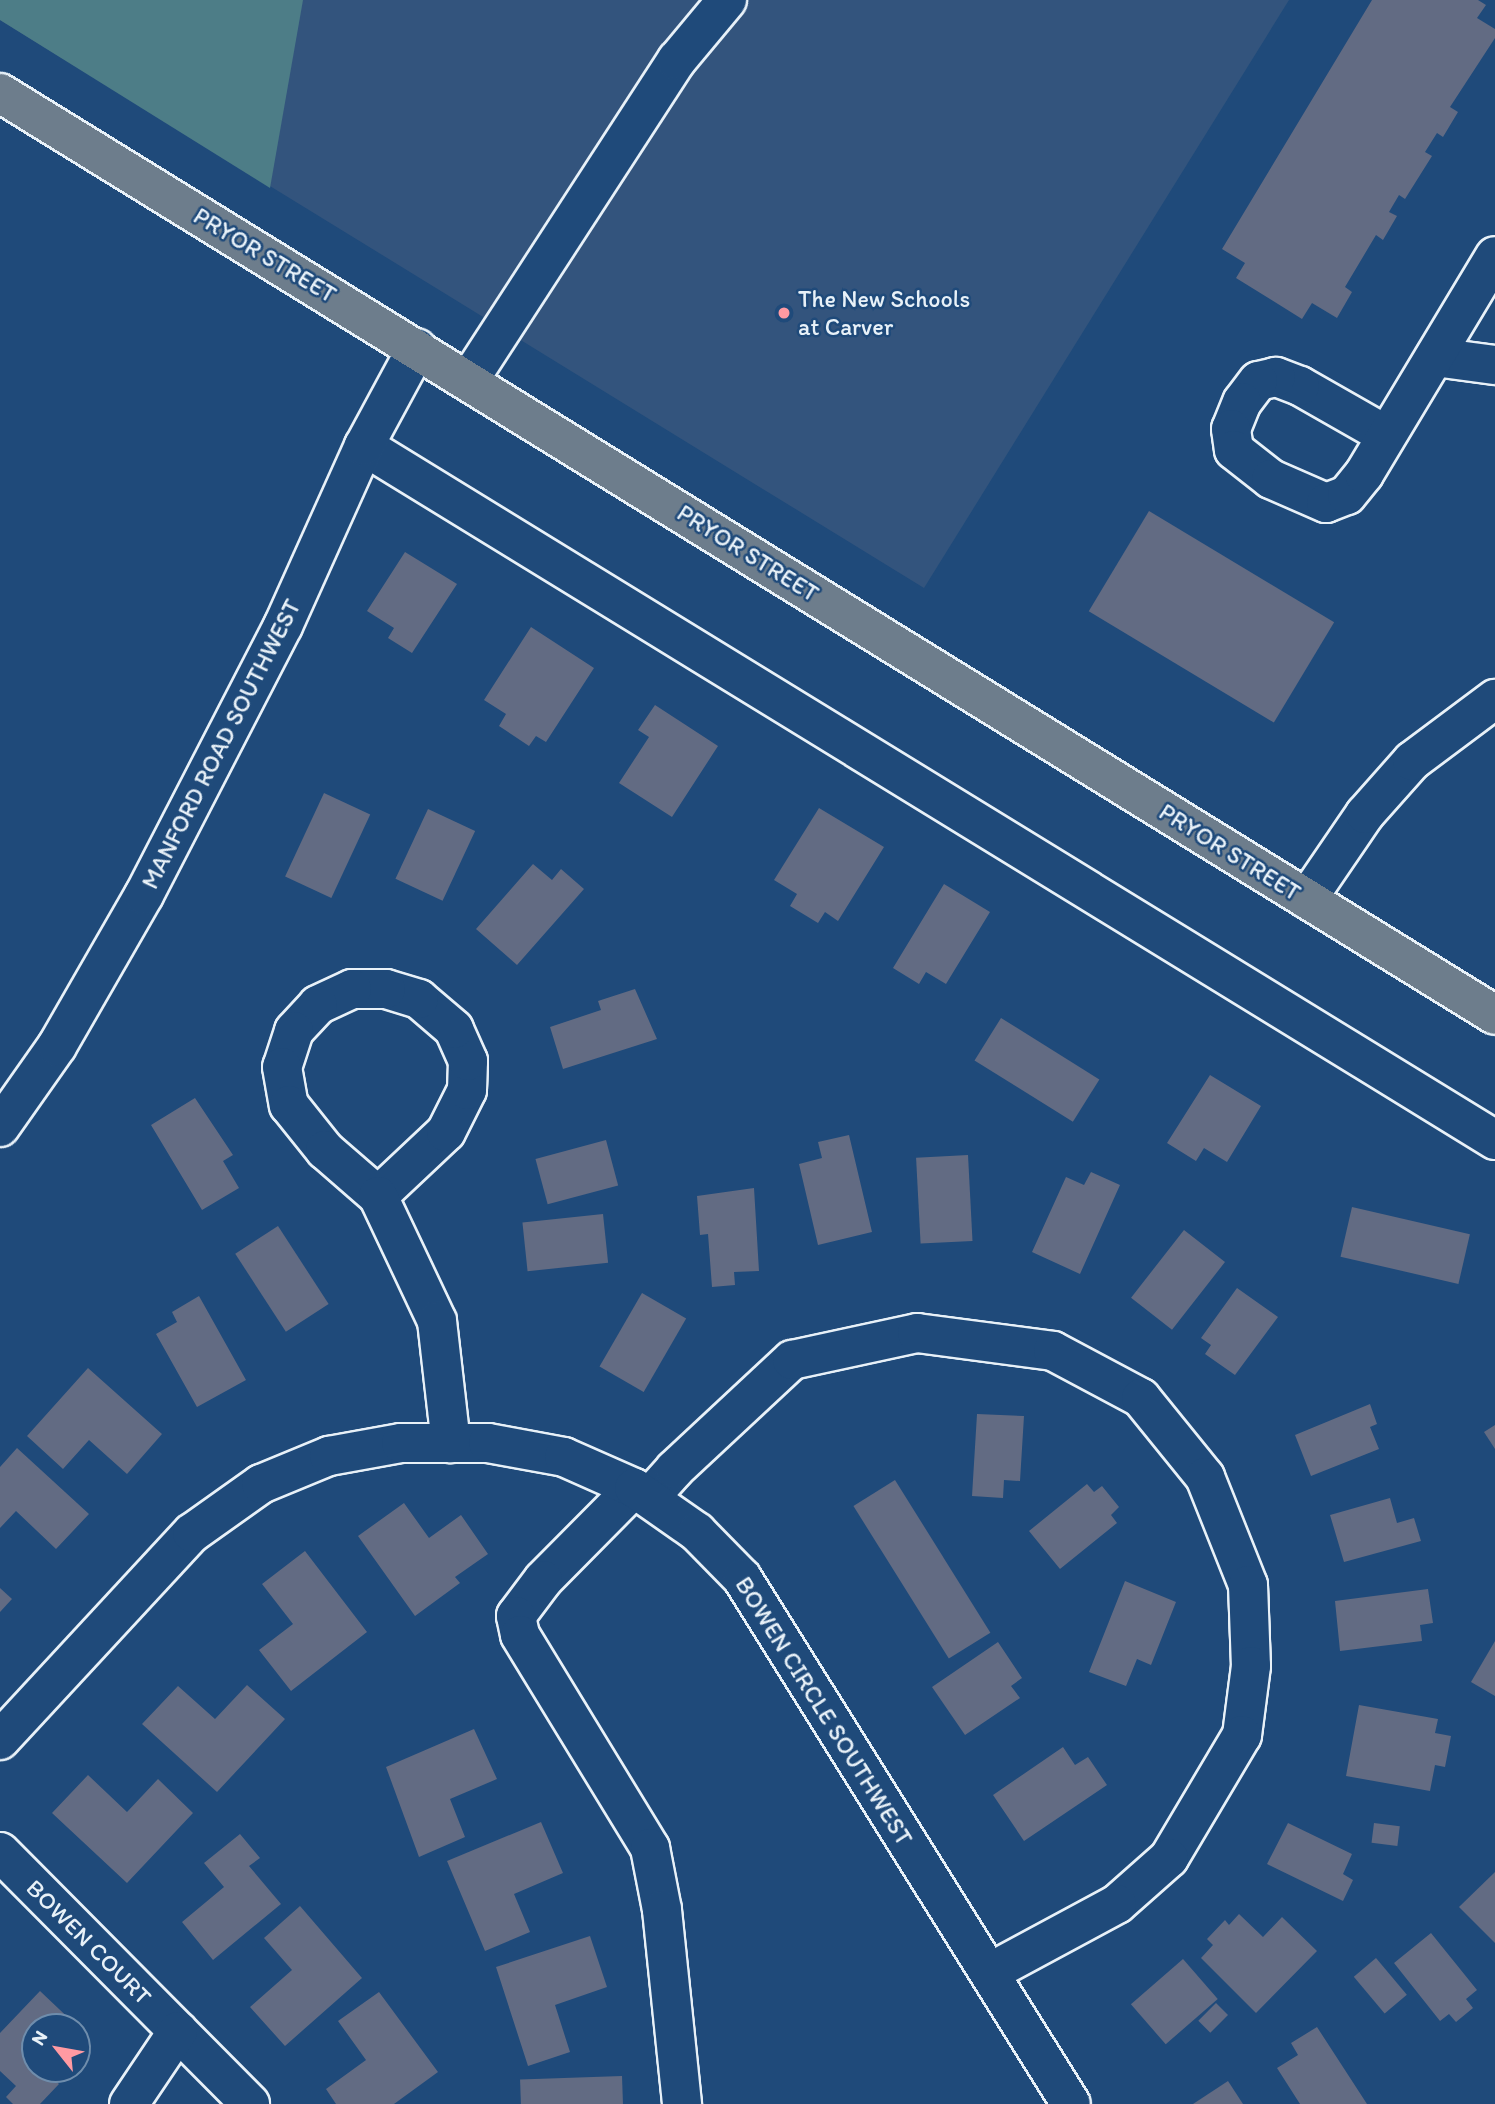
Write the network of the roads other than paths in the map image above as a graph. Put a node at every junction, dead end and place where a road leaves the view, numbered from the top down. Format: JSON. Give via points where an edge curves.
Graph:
{"nodes":[{"id":1,"x":726,"y":0,"type":"edge"},
{"id":2,"x":0,"y":93,"type":"edge"},
{"id":3,"x":1495,"y":256,"type":"edge"},
{"id":4,"x":417,"y":348,"type":"junction"},
{"id":5,"x":1435,"y":357,"type":"junction"},
{"id":6,"x":1495,"y":365,"type":"edge"},
{"id":7,"x":469,"y":380,"type":"junction"},
{"id":8,"x":1386,"y":435,"type":"dead end"},
{"id":9,"x":364,"y":446,"type":"junction"},
{"id":10,"x":1495,"y":699,"type":"edge"},
{"id":11,"x":1307,"y":899,"type":"junction"},
{"id":12,"x":1495,"y":1015,"type":"edge"},
{"id":13,"x":0,"y":1127,"type":"edge"},
{"id":14,"x":1495,"y":1140,"type":"edge"},
{"id":15,"x":378,"y":1196,"type":"junction"},
{"id":16,"x":451,"y":1443,"type":"junction"},
{"id":17,"x":642,"y":1493,"type":"junction"},
{"id":18,"x":0,"y":1740,"type":"edge"},
{"id":19,"x":0,"y":1852,"type":"edge"},
{"id":20,"x":989,"y":1973,"type":"junction"},
{"id":21,"x":178,"y":2031,"type":"junction"},
{"id":22,"x":129,"y":2104,"type":"edge"},
{"id":23,"x":250,"y":2104,"type":"edge"},
{"id":24,"x":682,"y":2104,"type":"edge"},
{"id":25,"x":1071,"y":2104,"type":"edge"}],
"edges":[{"from":1,"to":7,"type":"street","via":[[677,60]]},
{"from":2,"to":4,"type":"main road","name":"PRYOR STREET"},
{"from":3,"to":5,"type":"street"},
{"from":4,"to":7,"type":"main road","name":"PRYOR STREET"},
{"from":4,"to":9,"type":"street","name":"MANFORD ROAD SOUTHWEST"},
{"from":5,"to":6,"type":"street"},
{"from":5,"to":8,"type":"street"},
{"from":7,"to":11,"type":"main road","name":"PRYOR STREET"},
{"from":9,"to":13,"type":"street","name":"MANFORD ROAD SOUTHWEST","via":[[283,626],[144,895],[57,1046]]},
{"from":9,"to":14,"type":"street"},
{"from":10,"to":11,"type":"street","via":[[1412,761],[1365,814]]},
{"from":11,"to":12,"type":"main road","name":"PRYOR STREET"},
{"from":15,"to":15,"type":"street","via":[[325,1150],[289,1105],[282,1067],[294,1031],[318,1005],[352,989],[386,989],[419,999],[454,1029],[468,1061],[467,1090],[446,1132]]},
{"from":15,"to":16,"type":"street","via":[[437,1321]]},
{"from":16,"to":17,"type":"street","name":"BOWEN CIRCLE SOUTHWEST","via":[[488,1443],[564,1457]]},
{"from":16,"to":18,"type":"street","name":"BOWEN CIRCLE SOUTHWEST","via":[[401,1443],[329,1456],[261,1484],[192,1533]]},
{"from":17,"to":20,"type":"street","name":"BOWEN CIRCLE SOUTHWEST","via":[[697,1532],[742,1578]]},
{"from":17,"to":20,"type":"street","via":[[675,1469],[792,1360],[917,1334],[1053,1351],[1141,1398],[1205,1477],[1248,1585],[1251,1666],[1242,1735],[1169,1858],[1117,1905]]},
{"from":17,"to":24,"type":"street","via":[[543,1580],[516,1616],[520,1635],[650,1848],[662,1910]]},
{"from":19,"to":21,"type":"street","name":"BOWEN COURT"},
{"from":20,"to":25,"type":"street","name":"BOWEN CIRCLE SOUTHWEST"},
{"from":21,"to":22,"type":"street"},
{"from":21,"to":23,"type":"street","name":"BOWEN COURT"}]}
